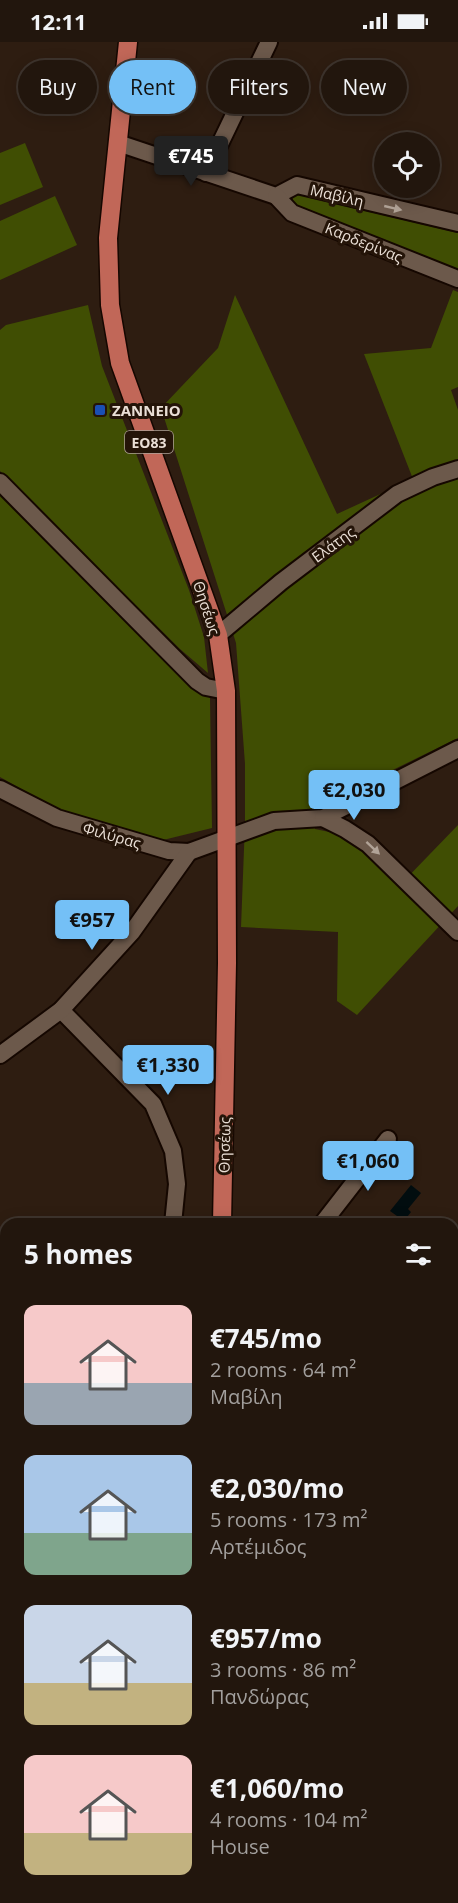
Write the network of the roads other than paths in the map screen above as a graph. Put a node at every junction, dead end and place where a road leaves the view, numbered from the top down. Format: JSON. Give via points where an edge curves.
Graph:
{"nodes":[{"id":1,"x":128,"y":42,"type":"edge"},
{"id":2,"x":269,"y":42,"type":"edge"},
{"id":3,"x":118,"y":143,"type":"junction"},
{"id":4,"x":206,"y":173,"type":"junction"},
{"id":5,"x":276,"y":196,"type":"junction"},
{"id":6,"x":458,"y":223,"type":"edge"},
{"id":7,"x":458,"y":279,"type":"edge"},
{"id":8,"x":458,"y":469,"type":"edge"},
{"id":9,"x":0,"y":482,"type":"edge"},
{"id":10,"x":218,"y":635,"type":"junction"},
{"id":11,"x":226,"y":691,"type":"junction"},
{"id":12,"x":458,"y":748,"type":"edge"},
{"id":13,"x":0,"y":789,"type":"edge"},
{"id":14,"x":323,"y":818,"type":"junction"},
{"id":15,"x":228,"y":837,"type":"junction"},
{"id":16,"x":189,"y":852,"type":"junction"},
{"id":17,"x":458,"y":932,"type":"edge"},
{"id":18,"x":61,"y":1010,"type":"junction"},
{"id":19,"x":0,"y":1055,"type":"edge"},
{"id":20,"x":388,"y":1139,"type":"dead end"},
{"id":21,"x":174,"y":1218,"type":"edge"},
{"id":22,"x":222,"y":1218,"type":"edge"},
{"id":23,"x":326,"y":1218,"type":"edge"}],
"edges":[{"from":1,"to":3,"type":"main road","name":"Θησέως","number":"ΕΟ83"},
{"from":2,"to":4,"type":"street"},
{"from":3,"to":4,"type":"street"},
{"from":3,"to":10,"type":"main road","name":"Θησέως","number":"ΕΟ83","via":[[108,238],[110,305],[120,363]]},
{"from":4,"to":5,"type":"street"},
{"from":5,"to":6,"type":"street","name":"Μαβίλη","one_way":true,"via":[[297,185]]},
{"from":5,"to":7,"type":"street","name":"Καρδερίνας","via":[[292,213]]},
{"from":8,"to":10,"type":"street","name":"Ελάτης","via":[[397,494]]},
{"from":9,"to":11,"type":"street","via":[[197,681]]},
{"from":10,"to":11,"type":"main road","name":"Θησέως","number":"ΕΟ83"},
{"from":11,"to":15,"type":"main road","name":"Θησέως","number":"ΕΟ83"},
{"from":12,"to":14,"type":"street"},
{"from":13,"to":16,"type":"street","name":"Φιλύρας","via":[[57,818],[169,851]]},
{"from":14,"to":15,"type":"street","name":"Φιλύρας","via":[[274,820]]},
{"from":14,"to":17,"type":"street","one_way":true,"via":[[368,844]]},
{"from":15,"to":16,"type":"street","name":"Φιλύρας"},
{"from":15,"to":22,"type":"main road","name":"Θησέως","number":"ΕΟ83"},
{"from":16,"to":18,"type":"street","via":[[132,932]]},
{"from":18,"to":19,"type":"street"},
{"from":18,"to":21,"type":"street","via":[[153,1104],[173,1150],[177,1184]]},
{"from":20,"to":23,"type":"street"}]}
